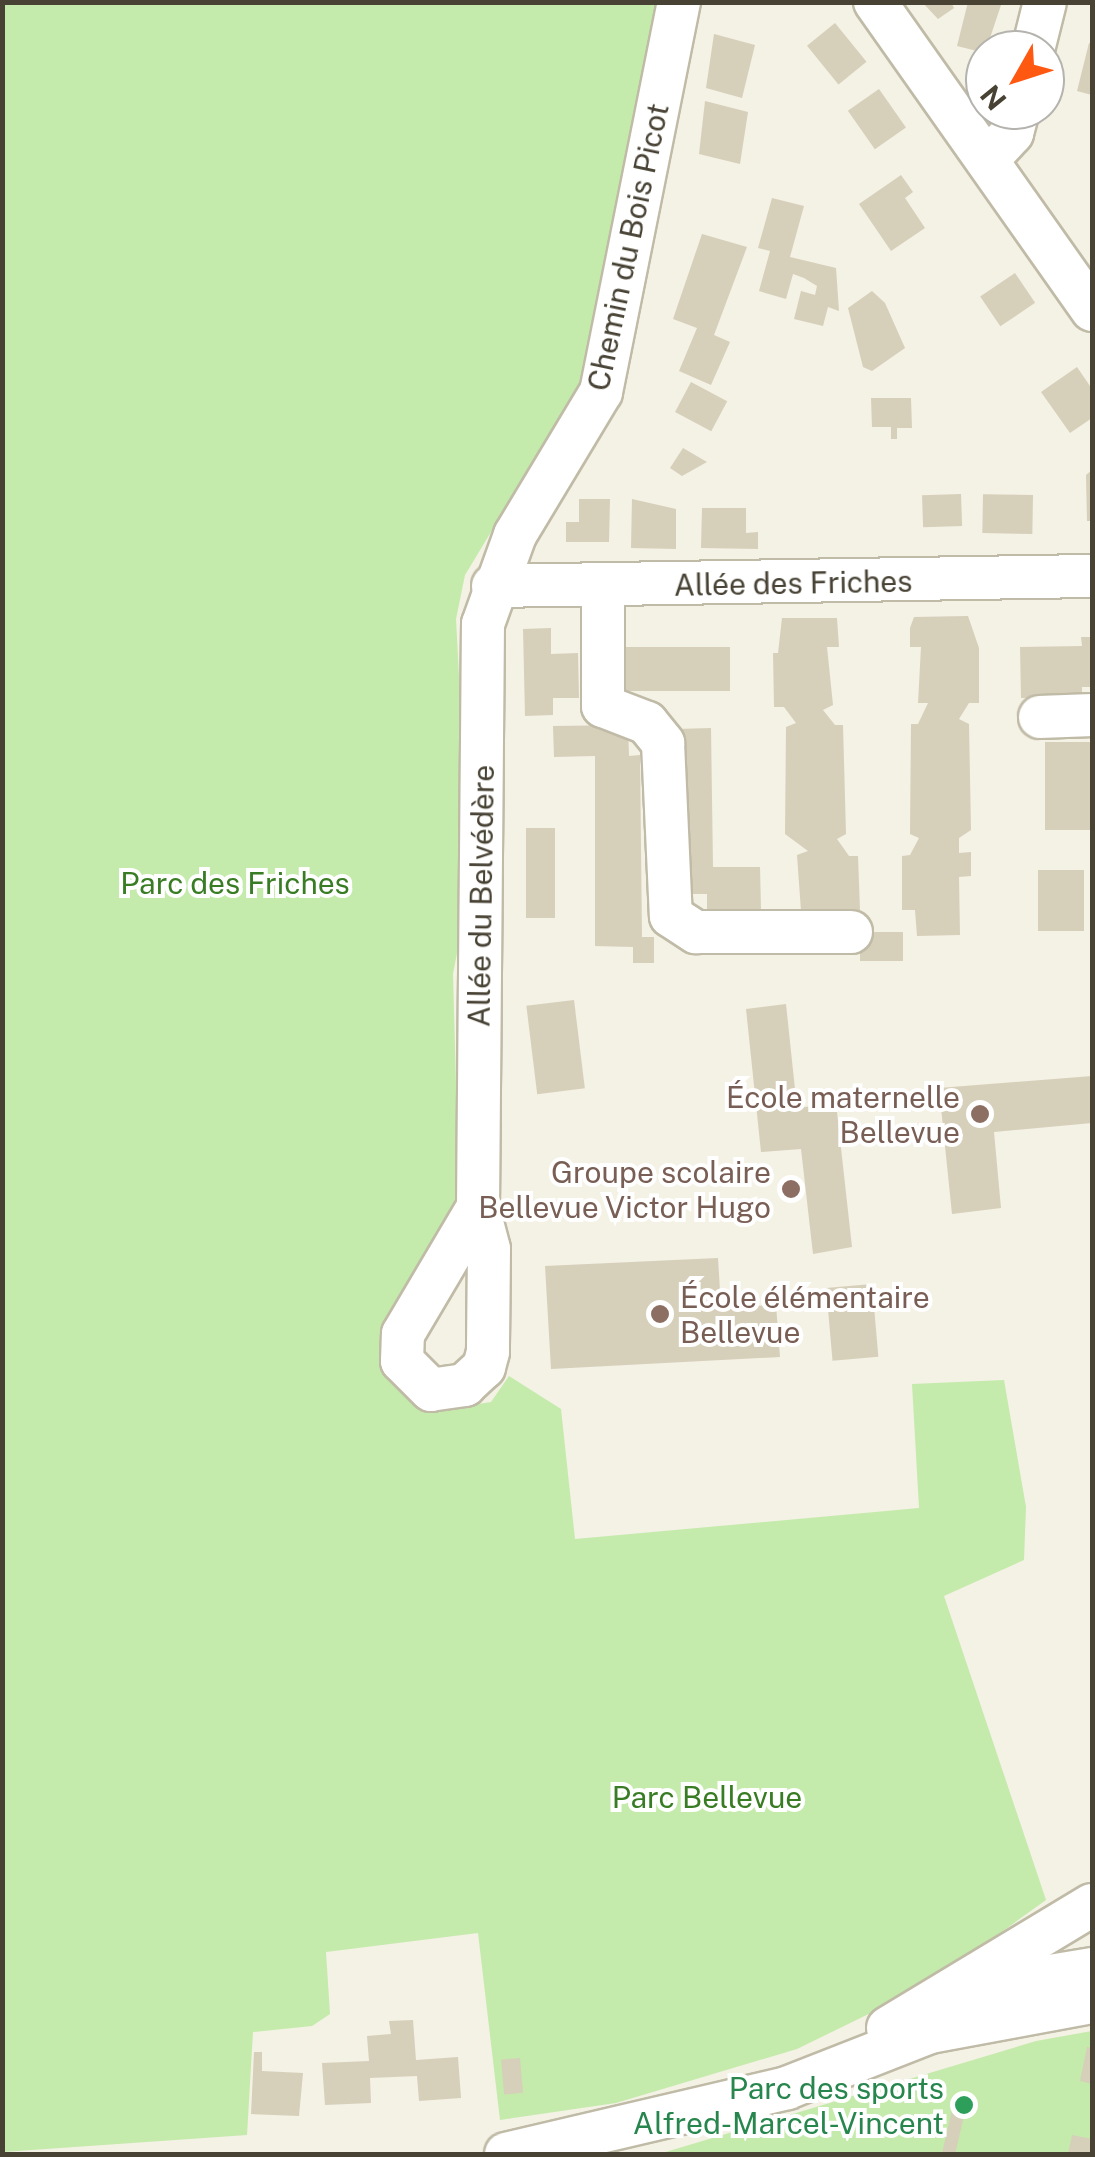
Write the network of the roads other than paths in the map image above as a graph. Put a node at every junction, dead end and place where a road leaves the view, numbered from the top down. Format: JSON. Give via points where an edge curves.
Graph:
{"nodes":[{"id":1,"x":679,"y":2,"type":"edge"},
{"id":2,"x":875,"y":2,"type":"edge"},
{"id":3,"x":1045,"y":2,"type":"edge"},
{"id":4,"x":1038,"y":30,"type":"edge"},
{"id":5,"x":1013,"y":130,"type":"edge"},
{"id":6,"x":987,"y":160,"type":"junction"},
{"id":7,"x":1092,"y":310,"type":"edge"},
{"id":8,"x":1092,"y":576,"type":"edge"},
{"id":9,"x":493,"y":586,"type":"junction"},
{"id":10,"x":602,"y":587,"type":"junction"},
{"id":11,"x":1092,"y":716,"type":"edge"},
{"id":12,"x":1040,"y":717,"type":"dead end"},
{"id":13,"x":851,"y":932,"type":"dead end"},
{"id":14,"x":478,"y":1207,"type":"dead end"},
{"id":15,"x":1092,"y":1905,"type":"edge"},
{"id":16,"x":1079,"y":1976,"type":"edge"},
{"id":17,"x":952,"y":1992,"type":"junction"},
{"id":18,"x":717,"y":2106,"type":"junction"},
{"id":19,"x":527,"y":2152,"type":"edge"}],
"edges":[{"from":1,"to":9,"type":"street","name":"Chemin du Bois Picot","via":[[601,392],[514,534]]},
{"from":2,"to":6,"type":"street"},
{"from":3,"to":4,"type":"street"},
{"from":5,"to":6,"type":"street"},
{"from":6,"to":7,"type":"street"},
{"from":8,"to":10,"type":"street","name":"Allée des Friches"},
{"from":9,"to":10,"type":"street","name":"Allée des Friches"},
{"from":9,"to":14,"type":"street","name":"Allée du Belvédère","via":[[483,624]]},
{"from":10,"to":13,"type":"street","via":[[602,706],[634,715],[663,743],[671,916],[696,932]]},
{"from":11,"to":12,"type":"street"},
{"from":15,"to":17,"type":"street"},
{"from":16,"to":17,"type":"street"},
{"from":16,"to":18,"type":"street","via":[[787,2088]]},
{"from":17,"to":18,"type":"street","via":[[873,2036]]},
{"from":18,"to":19,"type":"street"}]}
